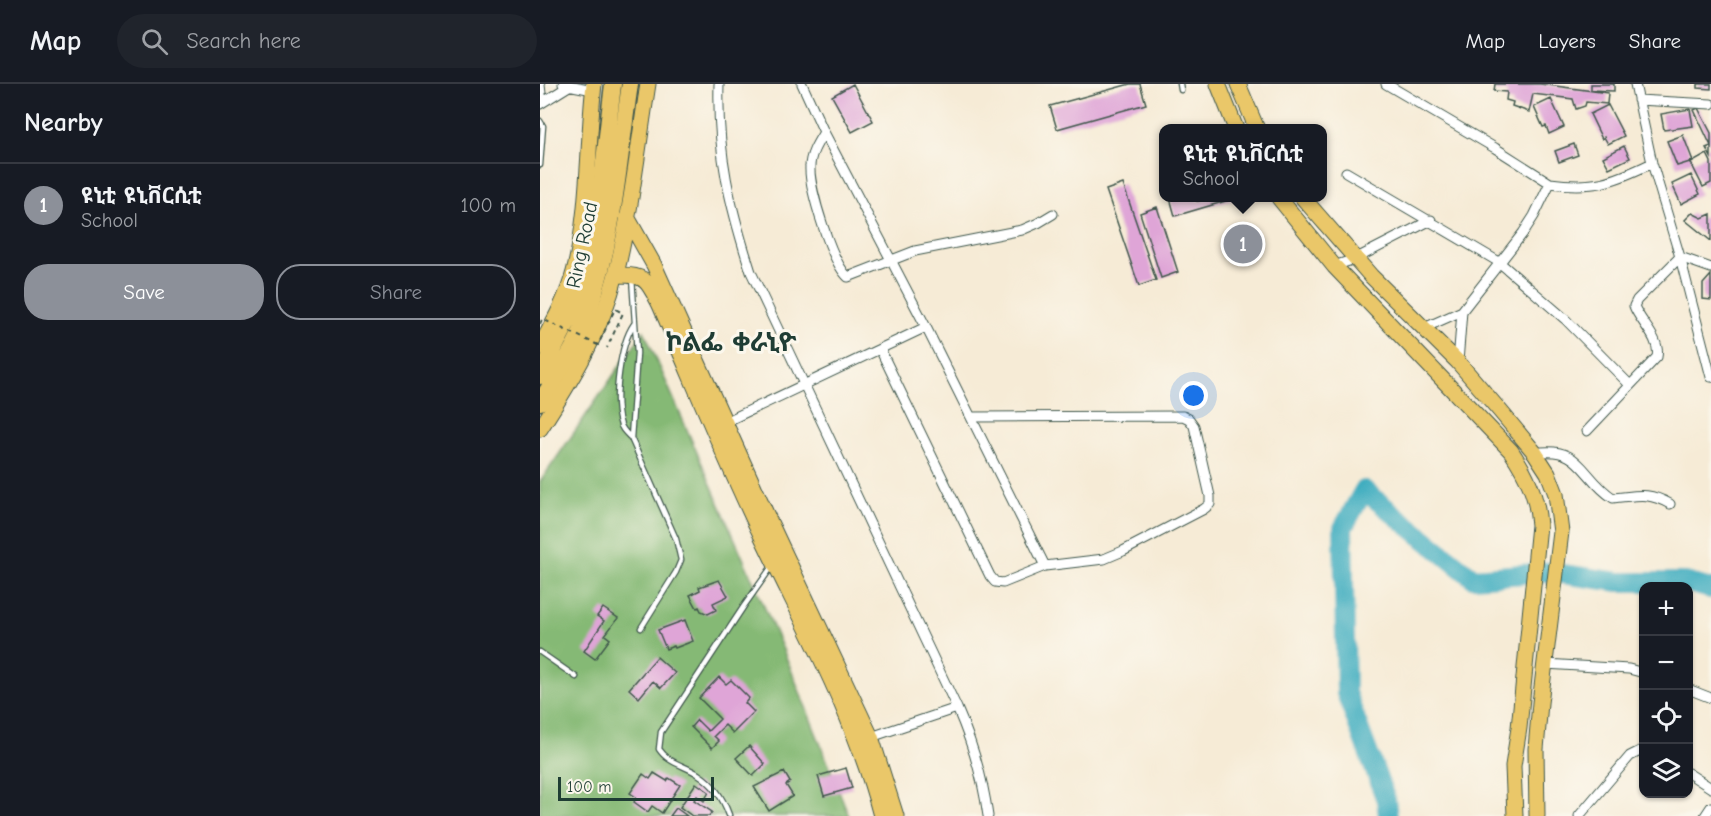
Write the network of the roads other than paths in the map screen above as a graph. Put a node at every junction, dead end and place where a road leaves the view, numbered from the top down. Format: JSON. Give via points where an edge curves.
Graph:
{"nodes":[{"id":1,"x":613,"y":84,"type":"edge"},
{"id":2,"x":630,"y":84,"type":"edge"},
{"id":3,"x":648,"y":84,"type":"edge"},
{"id":4,"x":719,"y":84,"type":"edge"},
{"id":5,"x":802,"y":84,"type":"edge"},
{"id":6,"x":1218,"y":84,"type":"edge"},
{"id":7,"x":1238,"y":84,"type":"edge"},
{"id":8,"x":1386,"y":84,"type":"edge"},
{"id":9,"x":1635,"y":84,"type":"edge"},
{"id":10,"x":540,"y":85,"type":"edge"},
{"id":11,"x":565,"y":85,"type":"edge"},
{"id":12,"x":594,"y":87,"type":"edge"},
{"id":13,"x":1397,"y":88,"type":"edge"},
{"id":14,"x":1638,"y":100,"type":"junction"},
{"id":15,"x":541,"y":103,"type":"edge"},
{"id":16,"x":1711,"y":104,"type":"edge"},
{"id":17,"x":540,"y":121,"type":"edge"},
{"id":18,"x":1234,"y":124,"type":"edge"},
{"id":19,"x":1255,"y":124,"type":"edge"},
{"id":20,"x":824,"y":132,"type":"junction"},
{"id":21,"x":1652,"y":163,"type":"junction"},
{"id":22,"x":540,"y":165,"type":"edge"},
{"id":23,"x":1346,"y":172,"type":"dead end"},
{"id":24,"x":1550,"y":183,"type":"junction"},
{"id":25,"x":1282,"y":202,"type":"edge"},
{"id":26,"x":1306,"y":202,"type":"edge"},
{"id":27,"x":1053,"y":214,"type":"dead end"},
{"id":28,"x":627,"y":217,"type":"junction"},
{"id":29,"x":1431,"y":220,"type":"junction"},
{"id":30,"x":1680,"y":257,"type":"junction"},
{"id":31,"x":1355,"y":258,"type":"junction"},
{"id":32,"x":891,"y":260,"type":"junction"},
{"id":33,"x":1499,"y":262,"type":"junction"},
{"id":34,"x":1334,"y":266,"type":"junction"},
{"id":35,"x":1711,"y":268,"type":"edge"},
{"id":36,"x":632,"y":274,"type":"junction"},
{"id":37,"x":616,"y":275,"type":"junction"},
{"id":38,"x":1462,"y":311,"type":"junction"},
{"id":39,"x":634,"y":324,"type":"junction"},
{"id":40,"x":926,"y":327,"type":"junction"},
{"id":41,"x":1424,"y":328,"type":"junction"},
{"id":42,"x":540,"y":347,"type":"edge"},
{"id":43,"x":880,"y":349,"type":"junction"},
{"id":44,"x":1458,"y":362,"type":"junction"},
{"id":45,"x":540,"y":376,"type":"edge"},
{"id":46,"x":1711,"y":377,"type":"edge"},
{"id":47,"x":803,"y":384,"type":"junction"},
{"id":48,"x":1630,"y":385,"type":"junction"},
{"id":49,"x":540,"y":402,"type":"edge"},
{"id":50,"x":971,"y":417,"type":"junction"},
{"id":51,"x":720,"y":425,"type":"junction"},
{"id":52,"x":540,"y":429,"type":"edge"},
{"id":53,"x":1587,"y":431,"type":"dead end"},
{"id":54,"x":631,"y":438,"type":"junction"},
{"id":55,"x":1535,"y":453,"type":"junction"},
{"id":56,"x":1670,"y":504,"type":"dead end"},
{"id":57,"x":774,"y":563,"type":"junction"},
{"id":58,"x":1045,"y":566,"type":"junction"},
{"id":59,"x":641,"y":628,"type":"dead end"},
{"id":60,"x":540,"y":651,"type":"edge"},
{"id":61,"x":1545,"y":664,"type":"junction"},
{"id":62,"x":1639,"y":672,"type":"edge"},
{"id":63,"x":576,"y":677,"type":"dead end"},
{"id":64,"x":1691,"y":690,"type":"edge"},
{"id":65,"x":1711,"y":698,"type":"edge"},
{"id":66,"x":957,"y":708,"type":"junction"},
{"id":67,"x":871,"y":736,"type":"junction"},
{"id":68,"x":1639,"y":752,"type":"edge"},
{"id":69,"x":1693,"y":776,"type":"edge"},
{"id":70,"x":1711,"y":788,"type":"edge"},
{"id":71,"x":1711,"y":807,"type":"edge"},
{"id":72,"x":1513,"y":814,"type":"edge"},
{"id":73,"x":729,"y":815,"type":"edge"},
{"id":74,"x":881,"y":816,"type":"edge"},
{"id":75,"x":896,"y":816,"type":"edge"},
{"id":76,"x":988,"y":816,"type":"edge"},
{"id":77,"x":1537,"y":816,"type":"edge"},
{"id":78,"x":1579,"y":816,"type":"edge"},
{"id":79,"x":1706,"y":816,"type":"edge"}],
"edges":[{"from":1,"to":45,"type":"highway","name":"Ring Road","via":[[586,274],[576,306]]},
{"from":2,"to":49,"type":"highway","name":"Ring Road","via":[[602,270],[572,351]]},
{"from":3,"to":28,"type":"main road"},
{"from":4,"to":47,"type":"street","via":[[723,170],[733,216],[751,272]]},
{"from":5,"to":20,"type":"street"},
{"from":6,"to":18,"type":"main road"},
{"from":7,"to":19,"type":"main road"},
{"from":8,"to":13,"type":"street"},
{"from":9,"to":14,"type":"street"},
{"from":10,"to":15,"type":"street"},
{"from":11,"to":12,"type":"street"},
{"from":11,"to":15,"type":"street"},
{"from":12,"to":42,"type":"main road","via":[[581,238],[573,274]]},
{"from":13,"to":24,"type":"street"},
{"from":14,"to":16,"type":"street"},
{"from":14,"to":21,"type":"street"},
{"from":17,"to":22,"type":"lane"},
{"from":20,"to":32,"type":"street"},
{"from":20,"to":32,"type":"street","via":[[810,166],[813,190],[834,256],[848,277]]},
{"from":21,"to":24,"type":"street","via":[[1600,184],[1577,187]]},
{"from":21,"to":30,"type":"street"},
{"from":23,"to":29,"type":"street"},
{"from":24,"to":33,"type":"street","via":[[1534,216]]},
{"from":25,"to":34,"type":"main road"},
{"from":26,"to":31,"type":"main road"},
{"from":27,"to":32,"type":"street","via":[[1022,230],[915,251]]},
{"from":28,"to":37,"type":"main road"},
{"from":28,"to":51,"type":"main road","via":[[654,265]]},
{"from":29,"to":31,"type":"street"},
{"from":29,"to":33,"type":"street"},
{"from":30,"to":35,"type":"street"},
{"from":30,"to":46,"type":"street"},
{"from":30,"to":48,"type":"street","via":[[1636,300],[1634,306],[1658,350],[1657,357]]},
{"from":31,"to":34,"type":"street"},
{"from":31,"to":41,"type":"main road"},
{"from":32,"to":40,"type":"street"},
{"from":33,"to":38,"type":"street"},
{"from":33,"to":48,"type":"street","via":[[1565,319]]},
{"from":34,"to":72,"type":"main road","via":[[1511,451],[1532,488],[1539,525],[1513,765]]},
{"from":36,"to":37,"type":"main road"},
{"from":36,"to":39,"type":"lane"},
{"from":36,"to":51,"type":"main road","via":[[649,283]]},
{"from":37,"to":52,"type":"main road","via":[[593,339]]},
{"from":38,"to":41,"type":"street"},
{"from":38,"to":44,"type":"street"},
{"from":39,"to":54,"type":"lane","via":[[637,353]]},
{"from":39,"to":54,"type":"lane","via":[[622,350],[619,381],[620,423]]},
{"from":40,"to":43,"type":"street"},
{"from":40,"to":50,"type":"street"},
{"from":41,"to":44,"type":"main road"},
{"from":43,"to":47,"type":"street"},
{"from":43,"to":58,"type":"street","via":[[990,576],[1003,583]]},
{"from":44,"to":55,"type":"main road"},
{"from":47,"to":51,"type":"street"},
{"from":47,"to":66,"type":"street"},
{"from":48,"to":53,"type":"street"},
{"from":50,"to":58,"type":"street"},
{"from":50,"to":58,"type":"street","via":[[1183,416],[1194,426],[1210,504],[1104,559]]},
{"from":51,"to":57,"type":"main road"},
{"from":51,"to":67,"type":"main road"},
{"from":54,"to":59,"type":"lane","via":[[676,538],[681,560]]},
{"from":55,"to":56,"type":"street","via":[[1557,451],[1568,455],[1613,498],[1641,494]]},
{"from":55,"to":61,"type":"main road","via":[[1556,494],[1561,532]]},
{"from":57,"to":73,"type":"lane","via":[[661,732],[659,749],[665,759],[700,775],[715,788]]},
{"from":57,"to":74,"type":"main road","via":[[850,724]]},
{"from":60,"to":63,"type":"lane"},
{"from":61,"to":62,"type":"street"},
{"from":61,"to":77,"type":"main road","via":[[1536,749]]},
{"from":64,"to":65,"type":"street"},
{"from":66,"to":67,"type":"street"},
{"from":66,"to":76,"type":"street","via":[[977,761]]},
{"from":67,"to":75,"type":"main road"},
{"from":68,"to":78,"type":"street","via":[[1630,756]]},
{"from":69,"to":70,"type":"street"},
{"from":71,"to":79,"type":"street"}]}
